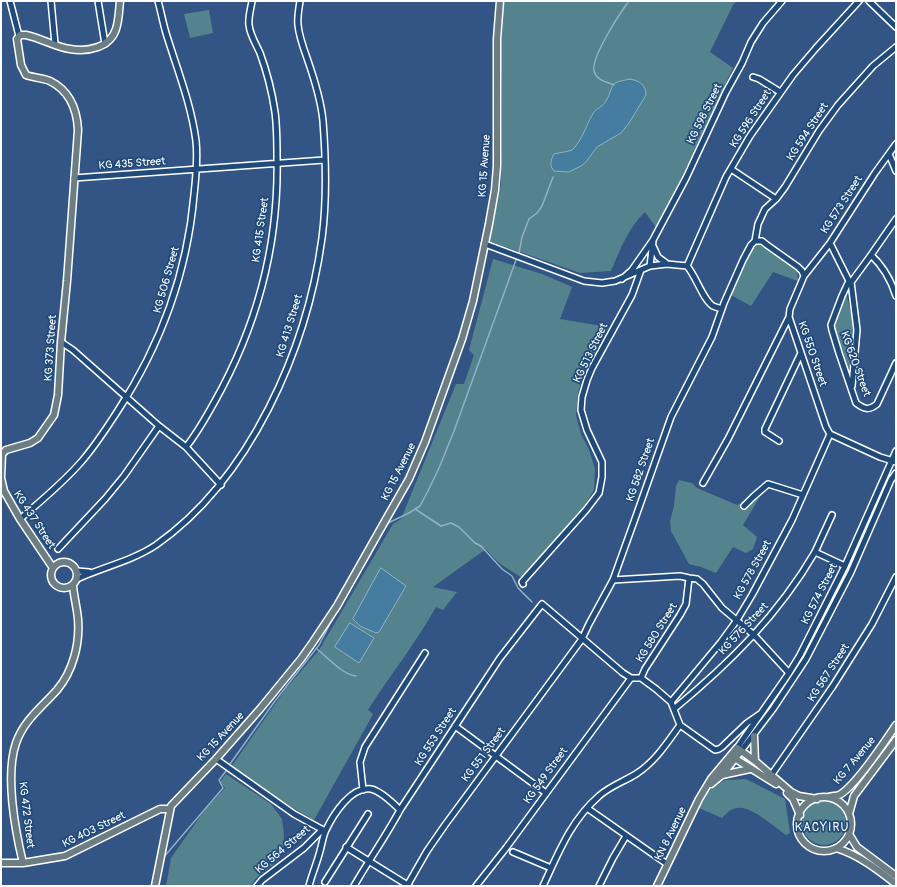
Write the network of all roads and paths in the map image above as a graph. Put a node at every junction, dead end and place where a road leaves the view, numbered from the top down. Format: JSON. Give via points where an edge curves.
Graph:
{"nodes":[{"id":1,"x":10,"y":1,"type":"edge"},
{"id":2,"x":51,"y":1,"type":"edge"},
{"id":3,"x":98,"y":1,"type":"edge"},
{"id":4,"x":120,"y":1,"type":"edge"},
{"id":5,"x":158,"y":1,"type":"edge"},
{"id":6,"x":252,"y":1,"type":"edge"},
{"id":7,"x":300,"y":1,"type":"edge"},
{"id":8,"x":500,"y":1,"type":"edge"},
{"id":9,"x":782,"y":1,"type":"edge"},
{"id":10,"x":860,"y":1,"type":"edge"},
{"id":11,"x":869,"y":1,"type":"edge"},
{"id":12,"x":896,"y":27,"type":"edge"},
{"id":13,"x":19,"y":36,"type":"junction"},
{"id":14,"x":55,"y":44,"type":"junction"},
{"id":15,"x":105,"y":44,"type":"junction"},
{"id":16,"x":896,"y":47,"type":"edge"},
{"id":17,"x":753,"y":77,"type":"dead end"},
{"id":18,"x":780,"y":92,"type":"junction"},
{"id":19,"x":896,"y":144,"type":"edge"},
{"id":20,"x":889,"y":154,"type":"junction"},
{"id":21,"x":324,"y":160,"type":"junction"},
{"id":22,"x":277,"y":164,"type":"junction"},
{"id":23,"x":731,"y":169,"type":"junction"},
{"id":24,"x":196,"y":170,"type":"junction"},
{"id":25,"x":896,"y":171,"type":"edge"},
{"id":26,"x":74,"y":178,"type":"junction"},
{"id":27,"x":776,"y":199,"type":"junction"},
{"id":28,"x":896,"y":219,"type":"edge"},
{"id":29,"x":755,"y":241,"type":"junction"},
{"id":30,"x":653,"y":242,"type":"junction"},
{"id":31,"x":830,"y":243,"type":"junction"},
{"id":32,"x":485,"y":244,"type":"junction"},
{"id":33,"x":644,"y":254,"type":"junction"},
{"id":34,"x":871,"y":254,"type":"junction"},
{"id":35,"x":667,"y":264,"type":"junction"},
{"id":36,"x":650,"y":266,"type":"junction"},
{"id":37,"x":687,"y":266,"type":"junction"},
{"id":38,"x":641,"y":270,"type":"junction"},
{"id":39,"x":804,"y":276,"type":"junction"},
{"id":40,"x":622,"y":279,"type":"junction"},
{"id":41,"x":850,"y":282,"type":"junction"},
{"id":42,"x":896,"y":296,"type":"edge"},
{"id":43,"x":722,"y":309,"type":"junction"},
{"id":44,"x":789,"y":317,"type":"junction"},
{"id":45,"x":61,"y":342,"type":"junction"},
{"id":46,"x":801,"y":352,"type":"junction"},
{"id":47,"x":896,"y":363,"type":"edge"},
{"id":48,"x":893,"y":376,"type":"edge"},
{"id":49,"x":852,"y":387,"type":"junction"},
{"id":50,"x":127,"y":397,"type":"junction"},
{"id":51,"x":159,"y":426,"type":"junction"},
{"id":52,"x":830,"y":434,"type":"junction"},
{"id":53,"x":779,"y":441,"type":"dead end"},
{"id":54,"x":186,"y":447,"type":"junction"},
{"id":55,"x":896,"y":451,"type":"edge"},
{"id":56,"x":895,"y":461,"type":"edge"},
{"id":57,"x":896,"y":473,"type":"edge"},
{"id":58,"x":891,"y":480,"type":"junction"},
{"id":59,"x":703,"y":482,"type":"dead end"},
{"id":60,"x":221,"y":485,"type":"junction"},
{"id":61,"x":4,"y":491,"type":"joint"},
{"id":62,"x":803,"y":495,"type":"junction"},
{"id":63,"x":744,"y":506,"type":"dead end"},
{"id":64,"x":832,"y":515,"type":"dead end"},
{"id":65,"x":20,"y":519,"type":"junction"},
{"id":66,"x":58,"y":549,"type":"dead end"},
{"id":67,"x":815,"y":552,"type":"junction"},
{"id":68,"x":48,"y":560,"type":"junction"},
{"id":69,"x":58,"y":563,"type":"junction"},
{"id":70,"x":846,"y":566,"type":"junction"},
{"id":71,"x":53,"y":568,"type":"junction"},
{"id":72,"x":77,"y":571,"type":"junction"},
{"id":73,"x":92,"y":572,"type":"junction"},
{"id":74,"x":896,"y":577,"type":"edge"},
{"id":75,"x":689,"y":578,"type":"junction"},
{"id":76,"x":77,"y":579,"type":"junction"},
{"id":77,"x":612,"y":580,"type":"junction"},
{"id":78,"x":523,"y":584,"type":"dead end"},
{"id":79,"x":73,"y":586,"type":"junction"},
{"id":80,"x":66,"y":588,"type":"junction"},
{"id":81,"x":75,"y":598,"type":"junction"},
{"id":82,"x":828,"y":599,"type":"junction"},
{"id":83,"x":835,"y":602,"type":"junction"},
{"id":84,"x":737,"y":620,"type":"junction"},
{"id":85,"x":754,"y":635,"type":"junction"},
{"id":86,"x":582,"y":639,"type":"junction"},
{"id":87,"x":425,"y":653,"type":"dead end"},
{"id":88,"x":800,"y":655,"type":"junction"},
{"id":89,"x":806,"y":659,"type":"junction"},
{"id":90,"x":789,"y":673,"type":"junction"},
{"id":91,"x":631,"y":678,"type":"junction"},
{"id":92,"x":641,"y":678,"type":"junction"},
{"id":93,"x":671,"y":702,"type":"junction"},
{"id":94,"x":674,"y":709,"type":"junction"},
{"id":95,"x":760,"y":714,"type":"junction"},
{"id":96,"x":680,"y":725,"type":"junction"},
{"id":97,"x":896,"y":725,"type":"edge"},
{"id":98,"x":455,"y":726,"type":"junction"},
{"id":99,"x":754,"y":736,"type":"junction"},
{"id":100,"x":896,"y":740,"type":"edge"},
{"id":101,"x":739,"y":750,"type":"junction"},
{"id":102,"x":495,"y":756,"type":"junction"},
{"id":103,"x":733,"y":758,"type":"junction"},
{"id":104,"x":216,"y":759,"type":"junction"},
{"id":105,"x":755,"y":761,"type":"junction"},
{"id":106,"x":750,"y":769,"type":"junction"},
{"id":107,"x":722,"y":775,"type":"junction"},
{"id":108,"x":770,"y":777,"type":"junction"},
{"id":109,"x":363,"y":790,"type":"junction"},
{"id":110,"x":704,"y":791,"type":"junction"},
{"id":111,"x":546,"y":793,"type":"junction"},
{"id":112,"x":820,"y":798,"type":"junction"},
{"id":113,"x":587,"y":808,"type":"junction"},
{"id":114,"x":169,"y":810,"type":"junction"},
{"id":115,"x":400,"y":810,"type":"junction"},
{"id":116,"x":368,"y":814,"type":"dead end"},
{"id":117,"x":849,"y":814,"type":"junction"},
{"id":118,"x":800,"y":815,"type":"junction"},
{"id":119,"x":324,"y":830,"type":"junction"},
{"id":120,"x":849,"y":834,"type":"junction"},
{"id":121,"x":626,"y":836,"type":"junction"},
{"id":122,"x":346,"y":847,"type":"junction"},
{"id":123,"x":836,"y":848,"type":"junction"},
{"id":124,"x":513,"y":852,"type":"dead end"},
{"id":125,"x":368,"y":861,"type":"junction"},
{"id":126,"x":1,"y":863,"type":"edge"},
{"id":127,"x":23,"y":863,"type":"junction"},
{"id":128,"x":667,"y":864,"type":"junction"},
{"id":129,"x":551,"y":868,"type":"junction"},
{"id":130,"x":894,"y":880,"type":"edge"},
{"id":131,"x":325,"y":882,"type":"dead end"},
{"id":132,"x":155,"y":886,"type":"edge"},
{"id":133,"x":257,"y":886,"type":"edge"},
{"id":134,"x":309,"y":886,"type":"edge"},
{"id":135,"x":354,"y":886,"type":"edge"},
{"id":136,"x":408,"y":886,"type":"edge"},
{"id":137,"x":476,"y":886,"type":"edge"},
{"id":138,"x":543,"y":886,"type":"edge"},
{"id":139,"x":599,"y":886,"type":"edge"},
{"id":140,"x":657,"y":886,"type":"edge"}],
"edges":[{"from":1,"to":13,"type":"street"},
{"from":2,"to":14,"type":"street"},
{"from":3,"to":15,"type":"street"},
{"from":4,"to":15,"type":"main road","via":[[116,28]]},
{"from":5,"to":24,"type":"street","name":"KG 506 Street","via":[[165,32],[188,100],[196,142]]},
{"from":6,"to":22,"type":"street","name":"KG 415 Street","via":[[249,25],[271,92],[277,136]]},
{"from":7,"to":21,"type":"street","name":"KG 413 Street","via":[[298,26],[322,113]]},
{"from":8,"to":32,"type":"main road","name":"KG 15 Avenue","via":[[497,39],[497,166]]},
{"from":9,"to":30,"type":"street","name":"KG 598 Street","via":[[752,42]]},
{"from":10,"to":18,"type":"street","name":"KG 596 Street","via":[[816,48]]},
{"from":11,"to":12,"type":"street"},
{"from":13,"to":14,"type":"main road","via":[[26,34]]},
{"from":13,"to":26,"type":"main road","via":[[17,39],[21,64],[26,75],[49,81],[71,98],[78,117]]},
{"from":14,"to":15,"type":"main road","via":[[69,49],[84,50]]},
{"from":16,"to":27,"type":"street","name":"KG 594 Street","via":[[874,66],[838,105]]},
{"from":17,"to":18,"type":"street"},
{"from":18,"to":23,"type":"street","name":"KG 596 Street"},
{"from":19,"to":20,"type":"street","name":"KG 573 Street"},
{"from":20,"to":25,"type":"street"},
{"from":20,"to":31,"type":"street","name":"KG 573 Street"},
{"from":21,"to":22,"type":"street","name":"KG 435 Street"},
{"from":21,"to":60,"type":"street","name":"KG 413 Street","via":[[326,197],[322,238],[315,279],[295,350],[256,432]]},
{"from":22,"to":24,"type":"street","name":"KG 435 Street"},
{"from":22,"to":54,"type":"street","name":"KG 415 Street","via":[[275,217],[261,292],[245,341],[229,376],[197,433]]},
{"from":23,"to":27,"type":"street"},
{"from":23,"to":37,"type":"street","name":"KG 596 Street"},
{"from":24,"to":26,"type":"street","name":"KG 435 Street"},
{"from":24,"to":50,"type":"street","name":"KG 506 Street","via":[[192,214],[181,272],[155,346]]},
{"from":26,"to":45,"type":"main road","name":"KG 373 Street"},
{"from":27,"to":29,"type":"street","name":"KG 594 Street","via":[[760,217]]},
{"from":28,"to":34,"type":"street","name":"KG 620 Street"},
{"from":29,"to":39,"type":"street","via":[[767,245],[798,267]]},
{"from":29,"to":43,"type":"street","via":[[743,260]]},
{"from":30,"to":33,"type":"street","name":"KG 598 Street"},
{"from":30,"to":35,"type":"street","via":[[658,257]]},
{"from":30,"to":36,"type":"street","name":"KG 598 Street"},
{"from":31,"to":39,"type":"street","name":"KG 573 Street"},
{"from":31,"to":41,"type":"street"},
{"from":32,"to":40,"type":"street","via":[[584,281],[602,283]]},
{"from":32,"to":104,"type":"main road","name":"KG 15 Avenue","via":[[462,339],[409,479],[337,606],[313,642]]},
{"from":33,"to":36,"type":"street"},
{"from":33,"to":40,"type":"street","name":"KG 598 Street"},
{"from":34,"to":41,"type":"street","name":"KG 620 Street"},
{"from":34,"to":42,"type":"street","via":[[885,270]]},
{"from":35,"to":36,"type":"street"},
{"from":35,"to":37,"type":"street"},
{"from":36,"to":38,"type":"street"},
{"from":37,"to":43,"type":"street","via":[[692,270],[709,302]]},
{"from":38,"to":40,"type":"street"},
{"from":38,"to":78,"type":"street","name":"KG 513 Street","via":[[632,295],[586,380],[582,397],[581,410],[587,430],[602,462],[599,493],[522,582]]},
{"from":39,"to":44,"type":"street","name":"KG 550 Street"},
{"from":41,"to":49,"type":"street","via":[[857,330]]},
{"from":41,"to":49,"type":"street","name":"KG 620 Street","via":[[842,296],[832,330]]},
{"from":43,"to":77,"type":"street","name":"KG 582 Street","via":[[712,337],[671,416]]},
{"from":44,"to":46,"type":"street","name":"KG 550 Street"},
{"from":44,"to":59,"type":"street","via":[[728,439]]},
{"from":45,"to":50,"type":"street"},
{"from":45,"to":61,"type":"main road","name":"KG 373 Street","via":[[58,395],[54,414],[38,438],[6,450],[2,454],[1,478]]},
{"from":46,"to":52,"type":"street","name":"KG 550 Street"},
{"from":46,"to":53,"type":"street","via":[[764,429],[767,435]]},
{"from":47,"to":48,"type":"street"},
{"from":48,"to":49,"type":"street","name":"KG 620 Street","via":[[872,408],[862,408],[856,403]]},
{"from":50,"to":51,"type":"street"},
{"from":50,"to":65,"type":"street","name":"KG 506 Street","via":[[83,461],[61,484]]},
{"from":51,"to":54,"type":"street"},
{"from":51,"to":66,"type":"street","via":[[124,476]]},
{"from":52,"to":56,"type":"street"},
{"from":52,"to":62,"type":"street","name":"KG 578 Street"},
{"from":54,"to":60,"type":"street"},
{"from":55,"to":56,"type":"street","name":"KG 574 Street"},
{"from":56,"to":58,"type":"street"},
{"from":56,"to":70,"type":"street","name":"KG 574 Street","via":[[885,476]]},
{"from":57,"to":58,"type":"street"},
{"from":58,"to":83,"type":"street","via":[[851,572]]},
{"from":60,"to":73,"type":"street","name":"KG 413 Street","via":[[155,546],[114,566]]},
{"from":61,"to":65,"type":"main road","name":"KG 437 Street"},
{"from":62,"to":63,"type":"street","via":[[768,484]]},
{"from":62,"to":84,"type":"street","name":"KG 578 Street","via":[[752,596]]},
{"from":64,"to":67,"type":"street","name":"KG 576 Street"},
{"from":65,"to":68,"type":"main road","name":"KG 437 Street"},
{"from":67,"to":70,"type":"street"},
{"from":67,"to":85,"type":"street","name":"KG 576 Street","via":[[773,614]]},
{"from":68,"to":69,"type":"main road","name":"KG 437 Street"},
{"from":68,"to":71,"type":"main road","name":"KG 437 Street"},
{"from":69,"to":71,"type":"main road"},
{"from":69,"to":72,"type":"main road","via":[[68,562],[74,565]]},
{"from":70,"to":82,"type":"street","name":"KG 574 Street"},
{"from":71,"to":80,"type":"main road","via":[[52,581],[57,586]]},
{"from":72,"to":73,"type":"street","name":"KG 413 Street"},
{"from":72,"to":76,"type":"main road"},
{"from":73,"to":76,"type":"street","name":"KG 413 Street"},
{"from":74,"to":108,"type":"street","name":"KG 567 Street","via":[[872,624],[833,686]]},
{"from":75,"to":77,"type":"street","via":[[680,576]]},
{"from":75,"to":84,"type":"street","via":[[703,584],[722,608]]},
{"from":75,"to":92,"type":"street","name":"KG 580 Street","via":[[686,604]]},
{"from":76,"to":79,"type":"main road"},
{"from":77,"to":86,"type":"street","name":"KG 582 Street"},
{"from":79,"to":80,"type":"main road"},
{"from":79,"to":81,"type":"main road","name":"KG 472 Street"},
{"from":80,"to":81,"type":"main road"},
{"from":81,"to":127,"type":"main road","name":"KG 472 Street","via":[[78,636],[69,671],[57,690],[26,723],[13,753],[12,794]]},
{"from":82,"to":83,"type":"street"},
{"from":82,"to":88,"type":"street","name":"KG 574 Street"},
{"from":83,"to":89,"type":"street"},
{"from":84,"to":85,"type":"street"},
{"from":84,"to":93,"type":"street","name":"KG 578 Street"},
{"from":85,"to":90,"type":"street"},
{"from":85,"to":94,"type":"street","name":"KG 576 Street","via":[[710,680]]},
{"from":86,"to":91,"type":"street"},
{"from":86,"to":98,"type":"street","name":"KG 553 Street","via":[[542,604],[500,658]]},
{"from":86,"to":102,"type":"street","name":"KG 551 Street"},
{"from":87,"to":109,"type":"street","via":[[365,747],[360,762]]},
{"from":88,"to":89,"type":"street"},
{"from":88,"to":90,"type":"street","name":"KG 574 Street"},
{"from":89,"to":99,"type":"street"},
{"from":90,"to":95,"type":"street","name":"KG 574 Street"},
{"from":91,"to":92,"type":"street"},
{"from":91,"to":111,"type":"street","name":"KG 549 Street"},
{"from":92,"to":93,"type":"street"},
{"from":93,"to":94,"type":"street"},
{"from":94,"to":96,"type":"street"},
{"from":95,"to":96,"type":"street","name":"KG 574 Street","via":[[719,749],[713,748]]},
{"from":95,"to":101,"type":"street","name":"KG 574 Street"},
{"from":96,"to":113,"type":"street","via":[[650,764],[608,789]]},
{"from":97,"to":112,"type":"main road","name":"KG 7 Avenue","via":[[846,790],[838,795]]},
{"from":98,"to":102,"type":"street"},
{"from":98,"to":115,"type":"street","name":"KG 553 Street"},
{"from":99,"to":101,"type":"street"},
{"from":99,"to":105,"type":"main road"},
{"from":100,"to":117,"type":"main road","name":"KG 7 Avenue","via":[[854,796]]},
{"from":101,"to":103,"type":"main road"},
{"from":101,"to":105,"type":"main road"},
{"from":102,"to":111,"type":"street"},
{"from":102,"to":136,"type":"street","name":"KG 551 Street","via":[[440,831]]},
{"from":103,"to":106,"type":"main road"},
{"from":103,"to":107,"type":"main road","name":"KN 8 Avenue"},
{"from":103,"to":110,"type":"main road","name":"KN 8 Avenue","via":[[711,779]]},
{"from":104,"to":114,"type":"main road","name":"KG 15 Avenue","via":[[177,798]]},
{"from":104,"to":119,"type":"street","via":[[294,814]]},
{"from":105,"to":108,"type":"main road"},
{"from":106,"to":107,"type":"main road"},
{"from":106,"to":108,"type":"main road"},
{"from":107,"to":110,"type":"main road","name":"KN 8 Avenue"},
{"from":108,"to":112,"type":"main road","via":[[796,795]]},
{"from":108,"to":118,"type":"main road","via":[[793,799]]},
{"from":109,"to":115,"type":"street","via":[[372,789]]},
{"from":109,"to":119,"type":"street","via":[[357,791],[338,809]]},
{"from":110,"to":128,"type":"main road","name":"KN 8 Avenue"},
{"from":111,"to":137,"type":"street","name":"KG 549 Street"},
{"from":112,"to":117,"type":"main road","via":[[834,799]]},
{"from":112,"to":118,"type":"main road","via":[[808,803]]},
{"from":113,"to":121,"type":"street"},
{"from":113,"to":129,"type":"street","via":[[560,846]]},
{"from":114,"to":127,"type":"main road","name":"KG 403 Street","via":[[160,809],[65,856]]},
{"from":114,"to":132,"type":"main road","name":"KG 15 Avenue"},
{"from":115,"to":125,"type":"street","name":"KG 553 Street"},
{"from":116,"to":122,"type":"street"},
{"from":117,"to":120,"type":"main road"},
{"from":118,"to":123,"type":"main road","via":[[798,828],[804,842],[816,850]]},
{"from":119,"to":133,"type":"street","name":"KG 564 Street"},
{"from":119,"to":134,"type":"street"},
{"from":120,"to":123,"type":"main road"},
{"from":120,"to":130,"type":"main road","via":[[857,846]]},
{"from":121,"to":128,"type":"street"},
{"from":121,"to":139,"type":"street"},
{"from":122,"to":125,"type":"street"},
{"from":122,"to":131,"type":"street"},
{"from":123,"to":130,"type":"main road","via":[[848,852]]},
{"from":124,"to":129,"type":"street"},
{"from":125,"to":135,"type":"street","name":"KG 553 Street"},
{"from":125,"to":136,"type":"street"},
{"from":126,"to":127,"type":"main road","name":"KG 403 Street"},
{"from":128,"to":140,"type":"main road","name":"KN 8 Avenue"},
{"from":129,"to":138,"type":"street"}]}
